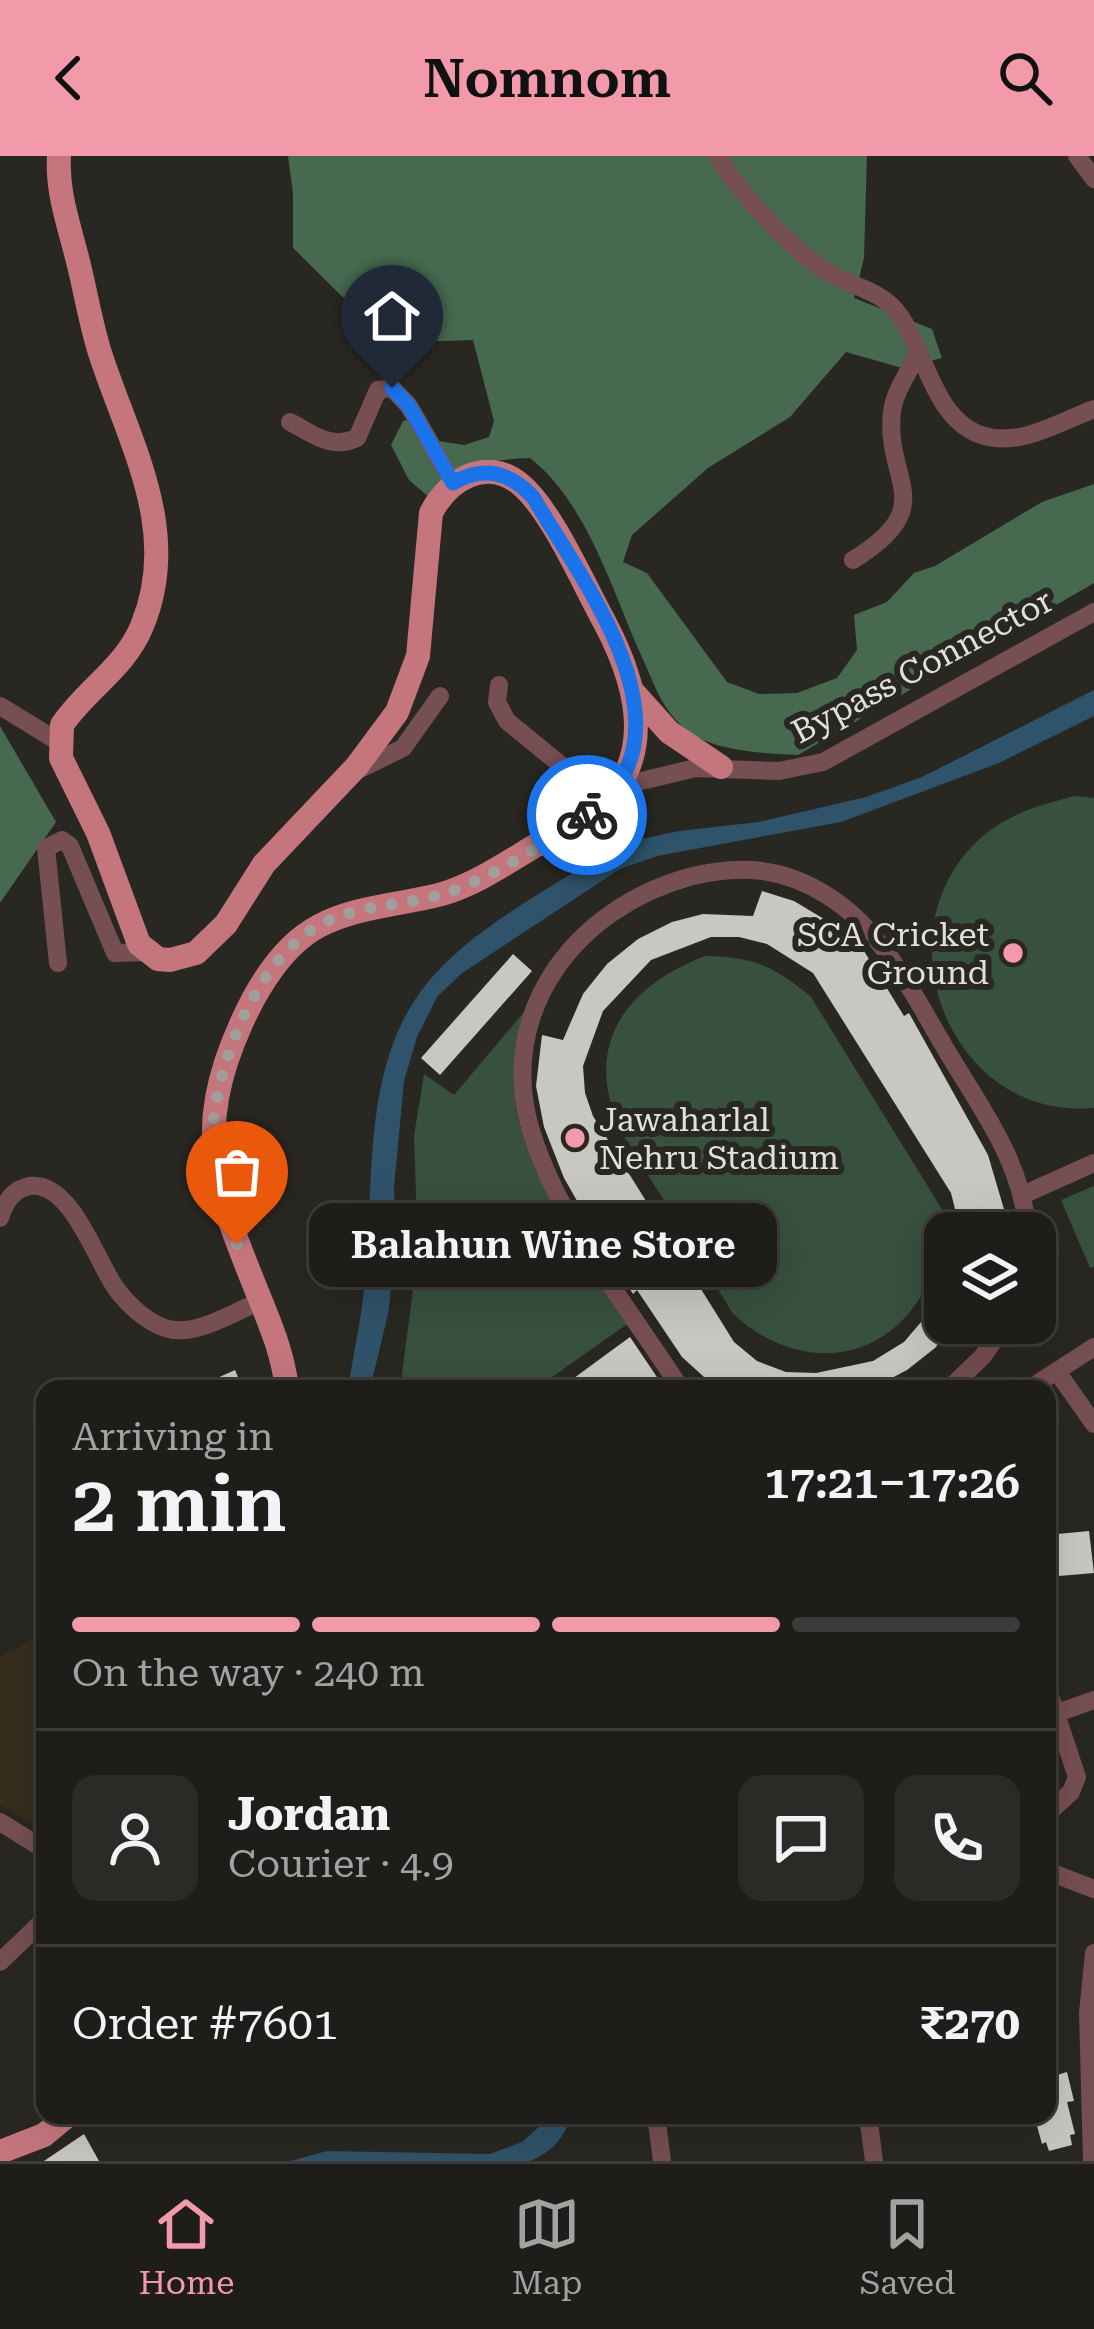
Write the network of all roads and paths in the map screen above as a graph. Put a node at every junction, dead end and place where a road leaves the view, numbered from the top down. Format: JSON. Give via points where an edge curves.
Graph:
{"nodes":[{"id":1,"x":58,"y":156,"type":"edge"},
{"id":2,"x":717,"y":156,"type":"edge"},
{"id":3,"x":1077,"y":156,"type":"edge"},
{"id":4,"x":1094,"y":179,"type":"edge"},
{"id":5,"x":919,"y":352,"type":"junction"},
{"id":6,"x":1094,"y":409,"type":"edge"},
{"id":7,"x":290,"y":422,"type":"dead end"},
{"id":8,"x":453,"y":483,"type":"junction"},
{"id":9,"x":853,"y":560,"type":"dead end"},
{"id":10,"x":1094,"y":612,"type":"edge"},
{"id":11,"x":500,"y":685,"type":"dead end"},
{"id":12,"x":634,"y":693,"type":"junction"},
{"id":13,"x":440,"y":696,"type":"dead end"},
{"id":14,"x":0,"y":706,"type":"edge"},
{"id":15,"x":59,"y":742,"type":"junction"},
{"id":16,"x":721,"y":767,"type":"junction"},
{"id":17,"x":348,"y":775,"type":"junction"},
{"id":18,"x":613,"y":793,"type":"junction"},
{"id":19,"x":147,"y":952,"type":"junction"},
{"id":20,"x":58,"y":963,"type":"dead end"},
{"id":21,"x":1094,"y":1163,"type":"edge"},
{"id":22,"x":1025,"y":1194,"type":"junction"},
{"id":23,"x":1026,"y":1212,"type":"edge"},
{"id":24,"x":0,"y":1218,"type":"edge"},
{"id":25,"x":261,"y":1300,"type":"junction"},
{"id":26,"x":991,"y":1344,"type":"edge"},
{"id":27,"x":1094,"y":1347,"type":"edge"},
{"id":28,"x":1058,"y":1373,"type":"junction"},
{"id":29,"x":285,"y":1380,"type":"edge"},
{"id":30,"x":675,"y":1380,"type":"edge"},
{"id":31,"x":958,"y":1380,"type":"edge"},
{"id":32,"x":1045,"y":1380,"type":"edge"},
{"id":33,"x":1094,"y":1424,"type":"edge"},
{"id":34,"x":1094,"y":1700,"type":"edge"},
{"id":35,"x":1057,"y":1713,"type":"joint"},
{"id":36,"x":1056,"y":1806,"type":"edge"},
{"id":37,"x":0,"y":1822,"type":"edge"},
{"id":38,"x":36,"y":1844,"type":"edge"},
{"id":39,"x":1056,"y":1873,"type":"edge"},
{"id":40,"x":1094,"y":1889,"type":"edge"},
{"id":41,"x":36,"y":1928,"type":"edge"},
{"id":42,"x":1094,"y":1953,"type":"edge"},
{"id":43,"x":0,"y":1962,"type":"edge"},
{"id":44,"x":57,"y":2124,"type":"edge"},
{"id":45,"x":657,"y":2124,"type":"edge"},
{"id":46,"x":869,"y":2124,"type":"edge"},
{"id":47,"x":0,"y":2152,"type":"edge"},
{"id":48,"x":1091,"y":2160,"type":"edge"},
{"id":49,"x":662,"y":2161,"type":"edge"},
{"id":50,"x":874,"y":2161,"type":"edge"}],
"edges":[{"from":1,"to":15,"type":"main road","via":[[91,322],[143,467],[157,532],[142,627],[72,710]]},
{"from":2,"to":5,"type":"street","via":[[745,196],[800,248],[831,274],[886,300]]},
{"from":3,"to":4,"type":"street"},
{"from":5,"to":6,"type":"street","via":[[948,409],[979,434],[1011,439]]},
{"from":5,"to":9,"type":"street","via":[[891,414],[903,484],[899,516],[884,539]]},
{"from":7,"to":8,"type":"street","via":[[332,444],[348,442],[358,438],[377,390],[392,388]]},
{"from":8,"to":12,"type":"main road","via":[[497,473],[533,497],[613,638]]},
{"from":8,"to":17,"type":"main road","via":[[427,530],[423,624],[409,682],[397,712]]},
{"from":10,"to":16,"type":"street","name":"Bypass Connector","via":[[823,762],[779,771]]},
{"from":11,"to":18,"type":"street","via":[[497,702],[507,721]]},
{"from":12,"to":16,"type":"main road","via":[[669,732]]},
{"from":12,"to":18,"type":"main road","via":[[635,746]]},
{"from":13,"to":17,"type":"street","via":[[403,748]]},
{"from":14,"to":15,"type":"street"},
{"from":15,"to":19,"type":"main road"},
{"from":16,"to":18,"type":"street","name":"Bypass Connector","via":[[676,771]]},
{"from":17,"to":19,"type":"main road","via":[[264,864],[210,942],[170,960]]},
{"from":18,"to":25,"type":"main road","name":"Bypass Connector","via":[[474,881],[316,927],[263,980],[225,1068],[212,1144],[220,1198]]},
{"from":19,"to":20,"type":"street","via":[[115,953],[62,839],[46,848]]},
{"from":21,"to":22,"type":"street"},
{"from":22,"to":23,"type":"street"},
{"from":22,"to":30,"type":"street","via":[[1011,1157],[890,955],[829,896],[787,877],[725,868],[633,897],[576,942],[534,1006],[523,1087],[531,1130],[564,1208]]},
{"from":24,"to":25,"type":"street","via":[[22,1188],[54,1192],[122,1297],[164,1328],[189,1330]]},
{"from":25,"to":29,"type":"main road","name":"Bypass Connector"},
{"from":26,"to":31,"type":"street"},
{"from":27,"to":28,"type":"street"},
{"from":28,"to":32,"type":"street"},
{"from":28,"to":33,"type":"street"},
{"from":34,"to":35,"type":"street"},
{"from":35,"to":36,"type":"street","via":[[1076,1777]]},
{"from":37,"to":38,"type":"street"},
{"from":39,"to":40,"type":"street"},
{"from":41,"to":43,"type":"street"},
{"from":42,"to":48,"type":"street"},
{"from":44,"to":47,"type":"main road"},
{"from":45,"to":49,"type":"street"},
{"from":46,"to":50,"type":"street"}]}
